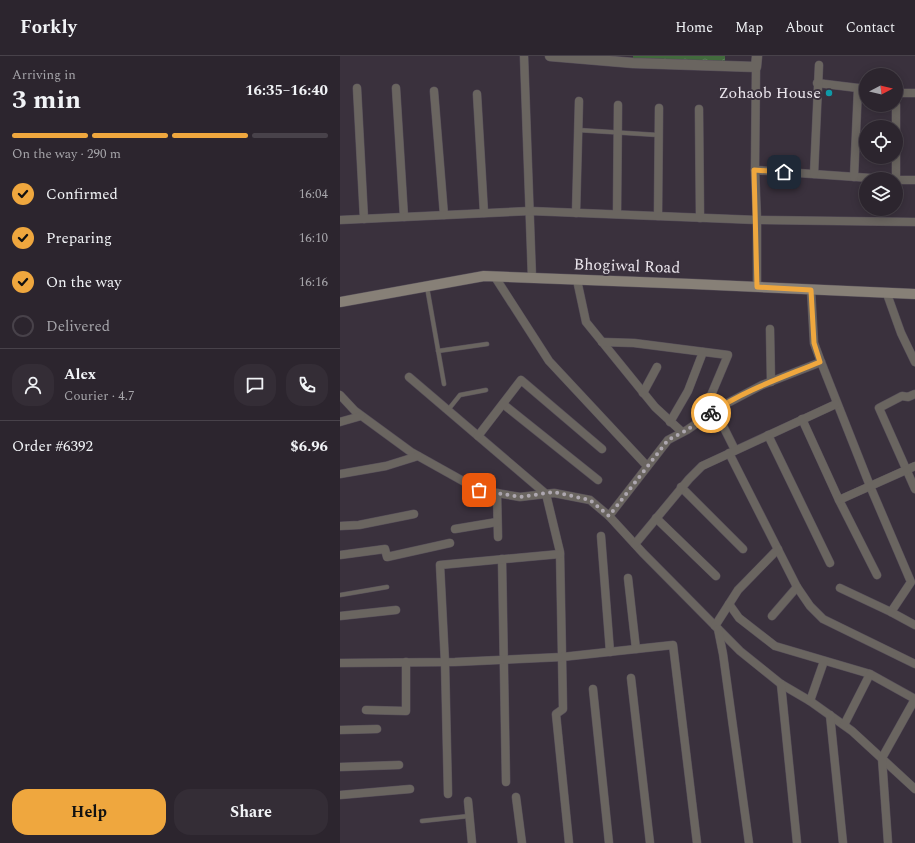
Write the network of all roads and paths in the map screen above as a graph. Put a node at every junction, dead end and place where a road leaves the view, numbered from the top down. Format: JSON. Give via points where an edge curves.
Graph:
{"nodes":[{"id":1,"x":524,"y":56,"type":"edge"},
{"id":2,"x":550,"y":56,"type":"edge"},
{"id":3,"x":757,"y":56,"type":"edge"},
{"id":4,"x":574,"y":57,"type":"edge"},
{"id":5,"x":633,"y":60,"type":"edge"},
{"id":6,"x":819,"y":64,"type":"dead end"},
{"id":7,"x":756,"y":67,"type":"junction"},
{"id":8,"x":817,"y":83,"type":"junction"},
{"id":9,"x":357,"y":88,"type":"dead end"},
{"id":10,"x":396,"y":88,"type":"dead end"},
{"id":11,"x":859,"y":89,"type":"edge"},
{"id":12,"x":434,"y":91,"type":"dead end"},
{"id":13,"x":903,"y":93,"type":"edge"},
{"id":14,"x":915,"y":93,"type":"edge"},
{"id":15,"x":477,"y":94,"type":"dead end"},
{"id":16,"x":579,"y":100,"type":"dead end"},
{"id":17,"x":618,"y":104,"type":"dead end"},
{"id":18,"x":659,"y":108,"type":"dead end"},
{"id":19,"x":699,"y":110,"type":"dead end"},
{"id":20,"x":860,"y":112,"type":"edge"},
{"id":21,"x":896,"y":112,"type":"edge"},
{"id":22,"x":578,"y":130,"type":"junction"},
{"id":23,"x":618,"y":132,"type":"junction"},
{"id":24,"x":658,"y":135,"type":"junction"},
{"id":25,"x":754,"y":170,"type":"junction"},
{"id":26,"x":896,"y":172,"type":"edge"},
{"id":27,"x":814,"y":174,"type":"junction"},
{"id":28,"x":854,"y":177,"type":"junction"},
{"id":29,"x":859,"y":177,"type":"edge"},
{"id":30,"x":903,"y":180,"type":"edge"},
{"id":31,"x":915,"y":180,"type":"edge"},
{"id":32,"x":530,"y":211,"type":"junction"},
{"id":33,"x":484,"y":213,"type":"junction"},
{"id":34,"x":576,"y":213,"type":"junction"},
{"id":35,"x":617,"y":214,"type":"junction"},
{"id":36,"x":444,"y":215,"type":"junction"},
{"id":37,"x":658,"y":216,"type":"junction"},
{"id":38,"x":404,"y":217,"type":"junction"},
{"id":39,"x":700,"y":218,"type":"junction"},
{"id":40,"x":364,"y":219,"type":"junction"},
{"id":41,"x":340,"y":220,"type":"edge"},
{"id":42,"x":757,"y":220,"type":"junction"},
{"id":43,"x":915,"y":222,"type":"edge"},
{"id":44,"x":495,"y":277,"type":"junction"},
{"id":45,"x":532,"y":278,"type":"junction"},
{"id":46,"x":577,"y":280,"type":"junction"},
{"id":47,"x":427,"y":287,"type":"junction"},
{"id":48,"x":757,"y":287,"type":"junction"},
{"id":49,"x":811,"y":290,"type":"junction"},
{"id":50,"x":887,"y":294,"type":"junction"},
{"id":51,"x":915,"y":294,"type":"edge"},
{"id":52,"x":340,"y":302,"type":"edge"},
{"id":53,"x":770,"y":329,"type":"dead end"},
{"id":54,"x":602,"y":342,"type":"junction"},
{"id":55,"x":487,"y":344,"type":"dead end"},
{"id":56,"x":438,"y":351,"type":"junction"},
{"id":57,"x":702,"y":352,"type":"junction"},
{"id":58,"x":820,"y":362,"type":"junction"},
{"id":59,"x":915,"y":362,"type":"edge"},
{"id":60,"x":657,"y":367,"type":"dead end"},
{"id":61,"x":408,"y":377,"type":"dead end"},
{"id":62,"x":771,"y":382,"type":"junction"},
{"id":63,"x":444,"y":384,"type":"dead end"},
{"id":64,"x":486,"y":390,"type":"dead end"},
{"id":65,"x":643,"y":393,"type":"junction"},
{"id":66,"x":915,"y":394,"type":"edge"},
{"id":67,"x":340,"y":395,"type":"edge"},
{"id":68,"x":503,"y":404,"type":"junction"},
{"id":69,"x":836,"y":404,"type":"junction"},
{"id":70,"x":448,"y":410,"type":"junction"},
{"id":71,"x":715,"y":410,"type":"junction"},
{"id":72,"x":361,"y":416,"type":"junction"},
{"id":73,"x":802,"y":419,"type":"junction"},
{"id":74,"x":701,"y":420,"type":"junction"},
{"id":75,"x":340,"y":422,"type":"edge"},
{"id":76,"x":670,"y":422,"type":"junction"},
{"id":77,"x":682,"y":432,"type":"junction"},
{"id":78,"x":768,"y":435,"type":"junction"},
{"id":79,"x":478,"y":436,"type":"junction"},
{"id":80,"x":602,"y":449,"type":"dead end"},
{"id":81,"x":732,"y":452,"type":"junction"},
{"id":82,"x":418,"y":456,"type":"junction"},
{"id":83,"x":647,"y":466,"type":"junction"},
{"id":84,"x":911,"y":468,"type":"edge"},
{"id":85,"x":340,"y":474,"type":"edge"},
{"id":86,"x":598,"y":480,"type":"dead end"},
{"id":87,"x":870,"y":486,"type":"junction"},
{"id":88,"x":682,"y":487,"type":"junction"},
{"id":89,"x":915,"y":489,"type":"edge"},
{"id":90,"x":497,"y":493,"type":"junction"},
{"id":91,"x":546,"y":494,"type":"junction"},
{"id":92,"x":839,"y":500,"type":"junction"},
{"id":93,"x":414,"y":514,"type":"dead end"},
{"id":94,"x":609,"y":516,"type":"junction"},
{"id":95,"x":656,"y":518,"type":"junction"},
{"id":96,"x":497,"y":522,"type":"junction"},
{"id":97,"x":340,"y":526,"type":"edge"},
{"id":98,"x":455,"y":529,"type":"dead end"},
{"id":99,"x":601,"y":536,"type":"dead end"},
{"id":100,"x":498,"y":537,"type":"dead end"},
{"id":101,"x":450,"y":543,"type":"dead end"},
{"id":102,"x":635,"y":544,"type":"junction"},
{"id":103,"x":743,"y":549,"type":"dead end"},
{"id":104,"x":778,"y":549,"type":"junction"},
{"id":105,"x":560,"y":554,"type":"junction"},
{"id":106,"x":340,"y":555,"type":"edge"},
{"id":107,"x":502,"y":560,"type":"junction"},
{"id":108,"x":830,"y":563,"type":"dead end"},
{"id":109,"x":877,"y":575,"type":"dead end"},
{"id":110,"x":716,"y":576,"type":"dead end"},
{"id":111,"x":628,"y":578,"type":"dead end"},
{"id":112,"x":913,"y":581,"type":"edge"},
{"id":113,"x":387,"y":587,"type":"dead end"},
{"id":114,"x":797,"y":587,"type":"junction"},
{"id":115,"x":840,"y":588,"type":"dead end"},
{"id":116,"x":340,"y":595,"type":"edge"},
{"id":117,"x":730,"y":604,"type":"junction"},
{"id":118,"x":396,"y":610,"type":"dead end"},
{"id":119,"x":891,"y":612,"type":"junction"},
{"id":120,"x":340,"y":616,"type":"edge"},
{"id":121,"x":772,"y":616,"type":"dead end"},
{"id":122,"x":915,"y":625,"type":"edge"},
{"id":123,"x":716,"y":627,"type":"junction"},
{"id":124,"x":636,"y":649,"type":"junction"},
{"id":125,"x":610,"y":652,"type":"junction"},
{"id":126,"x":562,"y":657,"type":"junction"},
{"id":127,"x":504,"y":660,"type":"junction"},
{"id":128,"x":824,"y":661,"type":"junction"},
{"id":129,"x":406,"y":662,"type":"junction"},
{"id":130,"x":445,"y":662,"type":"junction"},
{"id":131,"x":340,"y":663,"type":"edge"},
{"id":132,"x":915,"y":664,"type":"edge"},
{"id":133,"x":870,"y":674,"type":"junction"},
{"id":134,"x":631,"y":678,"type":"dead end"},
{"id":135,"x":781,"y":684,"type":"junction"},
{"id":136,"x":593,"y":689,"type":"dead end"},
{"id":137,"x":915,"y":699,"type":"edge"},
{"id":138,"x":810,"y":701,"type":"junction"},
{"id":139,"x":366,"y":710,"type":"dead end"},
{"id":140,"x":830,"y":715,"type":"junction"},
{"id":141,"x":844,"y":725,"type":"junction"},
{"id":142,"x":377,"y":729,"type":"dead end"},
{"id":143,"x":340,"y":730,"type":"edge"},
{"id":144,"x":882,"y":758,"type":"junction"},
{"id":145,"x":399,"y":765,"type":"dead end"},
{"id":146,"x":340,"y":767,"type":"edge"},
{"id":147,"x":506,"y":782,"type":"dead end"},
{"id":148,"x":914,"y":785,"type":"edge"},
{"id":149,"x":410,"y":789,"type":"dead end"},
{"id":150,"x":448,"y":794,"type":"dead end"},
{"id":151,"x":340,"y":795,"type":"edge"},
{"id":152,"x":516,"y":797,"type":"dead end"},
{"id":153,"x":468,"y":802,"type":"dead end"},
{"id":154,"x":469,"y":816,"type":"junction"},
{"id":155,"x":422,"y":821,"type":"dead end"},
{"id":156,"x":472,"y":843,"type":"edge"},
{"id":157,"x":522,"y":843,"type":"edge"},
{"id":158,"x":569,"y":843,"type":"edge"},
{"id":159,"x":609,"y":843,"type":"edge"},
{"id":160,"x":650,"y":843,"type":"edge"},
{"id":161,"x":697,"y":843,"type":"edge"},
{"id":162,"x":749,"y":843,"type":"edge"},
{"id":163,"x":797,"y":843,"type":"edge"},
{"id":164,"x":843,"y":843,"type":"edge"},
{"id":165,"x":888,"y":843,"type":"edge"}],
"edges":[{"from":1,"to":32,"type":"street"},
{"from":2,"to":4,"type":"street"},
{"from":3,"to":7,"type":"street"},
{"from":4,"to":5,"type":"street"},
{"from":5,"to":7,"type":"street"},
{"from":6,"to":8,"type":"street"},
{"from":7,"to":25,"type":"street"},
{"from":8,"to":11,"type":"street"},
{"from":8,"to":27,"type":"street"},
{"from":9,"to":40,"type":"street"},
{"from":10,"to":38,"type":"street"},
{"from":12,"to":36,"type":"street"},
{"from":13,"to":14,"type":"street"},
{"from":15,"to":33,"type":"street"},
{"from":16,"to":22,"type":"street"},
{"from":17,"to":23,"type":"street"},
{"from":18,"to":24,"type":"street"},
{"from":19,"to":39,"type":"street"},
{"from":20,"to":28,"type":"street"},
{"from":21,"to":26,"type":"street"},
{"from":22,"to":23,"type":"lane"},
{"from":22,"to":34,"type":"street"},
{"from":23,"to":24,"type":"lane"},
{"from":23,"to":35,"type":"street"},
{"from":24,"to":37,"type":"street"},
{"from":25,"to":27,"type":"street"},
{"from":25,"to":42,"type":"street"},
{"from":27,"to":28,"type":"street"},
{"from":28,"to":29,"type":"street"},
{"from":30,"to":31,"type":"street"},
{"from":32,"to":33,"type":"street"},
{"from":32,"to":34,"type":"street"},
{"from":32,"to":45,"type":"street"},
{"from":33,"to":36,"type":"street"},
{"from":34,"to":35,"type":"street"},
{"from":35,"to":37,"type":"street"},
{"from":36,"to":38,"type":"street"},
{"from":37,"to":39,"type":"street"},
{"from":38,"to":40,"type":"street"},
{"from":39,"to":42,"type":"street"},
{"from":40,"to":41,"type":"street"},
{"from":42,"to":43,"type":"street"},
{"from":42,"to":48,"type":"street"},
{"from":44,"to":45,"type":"main road","name":"Bhogiwal Road"},
{"from":44,"to":47,"type":"main road","name":"Bhogiwal Road","via":[[484,276]]},
{"from":44,"to":83,"type":"street","via":[[549,361]]},
{"from":45,"to":46,"type":"main road","name":"Bhogiwal Road"},
{"from":46,"to":48,"type":"main road","name":"Bhogiwal Road"},
{"from":46,"to":54,"type":"street","via":[[586,322]]},
{"from":47,"to":52,"type":"main road","name":"Bhogiwal Road"},
{"from":47,"to":56,"type":"lane"},
{"from":48,"to":49,"type":"main road","name":"Bhogiwal Road"},
{"from":49,"to":50,"type":"main road","name":"Bhogiwal Road"},
{"from":49,"to":58,"type":"street","via":[[814,343]]},
{"from":50,"to":51,"type":"main road","name":"Bhogiwal Road"},
{"from":50,"to":59,"type":"street"},
{"from":53,"to":62,"type":"street"},
{"from":54,"to":57,"type":"street","via":[[634,343]]},
{"from":54,"to":65,"type":"street"},
{"from":55,"to":56,"type":"lane"},
{"from":56,"to":63,"type":"lane"},
{"from":57,"to":74,"type":"street","via":[[728,355]]},
{"from":57,"to":76,"type":"street","via":[[688,391]]},
{"from":58,"to":62,"type":"street"},
{"from":58,"to":69,"type":"street"},
{"from":60,"to":65,"type":"street"},
{"from":61,"to":70,"type":"street"},
{"from":62,"to":71,"type":"street"},
{"from":64,"to":70,"type":"lane","via":[[460,395]]},
{"from":65,"to":76,"type":"street"},
{"from":66,"to":84,"type":"street","via":[[902,396],[879,408]]},
{"from":67,"to":72,"type":"street"},
{"from":68,"to":79,"type":"street"},
{"from":68,"to":80,"type":"street","via":[[521,380]]},
{"from":68,"to":86,"type":"street"},
{"from":69,"to":73,"type":"street"},
{"from":69,"to":87,"type":"street"},
{"from":70,"to":79,"type":"street"},
{"from":71,"to":74,"type":"street"},
{"from":71,"to":81,"type":"street"},
{"from":72,"to":75,"type":"street"},
{"from":72,"to":82,"type":"street"},
{"from":73,"to":78,"type":"street"},
{"from":73,"to":92,"type":"street"},
{"from":74,"to":77,"type":"street"},
{"from":76,"to":77,"type":"street"},
{"from":77,"to":83,"type":"street","via":[[668,440]]},
{"from":78,"to":81,"type":"street"},
{"from":78,"to":108,"type":"street"},
{"from":79,"to":91,"type":"street"},
{"from":81,"to":88,"type":"street","via":[[702,466]]},
{"from":81,"to":104,"type":"street"},
{"from":82,"to":85,"type":"street","via":[[386,466]]},
{"from":82,"to":90,"type":"street","via":[[479,490]]},
{"from":83,"to":94,"type":"street"},
{"from":84,"to":87,"type":"street"},
{"from":84,"to":89,"type":"street"},
{"from":87,"to":92,"type":"street"},
{"from":87,"to":112,"type":"street"},
{"from":88,"to":95,"type":"street"},
{"from":88,"to":103,"type":"street"},
{"from":90,"to":91,"type":"street","via":[[520,497]]},
{"from":90,"to":96,"type":"street"},
{"from":91,"to":94,"type":"street","via":[[554,492],[590,500]]},
{"from":91,"to":105,"type":"street"},
{"from":92,"to":109,"type":"street"},
{"from":93,"to":97,"type":"street","via":[[359,525]]},
{"from":94,"to":102,"type":"street"},
{"from":95,"to":102,"type":"street"},
{"from":95,"to":110,"type":"street"},
{"from":96,"to":98,"type":"street"},
{"from":96,"to":100,"type":"street"},
{"from":99,"to":125,"type":"street"},
{"from":101,"to":106,"type":"street","via":[[387,557],[385,549]]},
{"from":102,"to":123,"type":"street"},
{"from":104,"to":114,"type":"street"},
{"from":104,"to":117,"type":"street","via":[[738,590]]},
{"from":105,"to":107,"type":"street"},
{"from":105,"to":126,"type":"street"},
{"from":107,"to":127,"type":"street"},
{"from":107,"to":130,"type":"street","via":[[440,565]]},
{"from":111,"to":124,"type":"street"},
{"from":112,"to":119,"type":"street"},
{"from":113,"to":116,"type":"lane"},
{"from":114,"to":121,"type":"street"},
{"from":114,"to":132,"type":"street","via":[[823,619]]},
{"from":115,"to":119,"type":"street"},
{"from":117,"to":123,"type":"street"},
{"from":117,"to":128,"type":"street","via":[[739,618],[775,646]]},
{"from":118,"to":120,"type":"street"},
{"from":119,"to":122,"type":"street"},
{"from":123,"to":135,"type":"street","via":[[740,651]]},
{"from":123,"to":162,"type":"street","via":[[723,654]]},
{"from":124,"to":125,"type":"street"},
{"from":124,"to":161,"type":"street","via":[[673,645],[675,647]]},
{"from":125,"to":126,"type":"street"},
{"from":126,"to":127,"type":"street"},
{"from":126,"to":158,"type":"street","via":[[564,709],[556,714]]},
{"from":127,"to":130,"type":"street"},
{"from":127,"to":147,"type":"street"},
{"from":128,"to":133,"type":"street"},
{"from":128,"to":138,"type":"street"},
{"from":129,"to":130,"type":"street"},
{"from":129,"to":131,"type":"street"},
{"from":129,"to":139,"type":"street","via":[[406,711]]},
{"from":130,"to":150,"type":"street"},
{"from":133,"to":137,"type":"street"},
{"from":133,"to":141,"type":"street"},
{"from":134,"to":160,"type":"street"},
{"from":135,"to":138,"type":"street"},
{"from":135,"to":163,"type":"street"},
{"from":136,"to":159,"type":"street"},
{"from":137,"to":144,"type":"street"},
{"from":138,"to":140,"type":"street"},
{"from":140,"to":141,"type":"street"},
{"from":140,"to":164,"type":"street"},
{"from":141,"to":144,"type":"street"},
{"from":142,"to":143,"type":"street"},
{"from":144,"to":148,"type":"street"},
{"from":144,"to":165,"type":"street"},
{"from":145,"to":146,"type":"street"},
{"from":149,"to":151,"type":"street"},
{"from":152,"to":157,"type":"street"},
{"from":153,"to":154,"type":"street"},
{"from":154,"to":155,"type":"lane"},
{"from":154,"to":156,"type":"street"}]}
